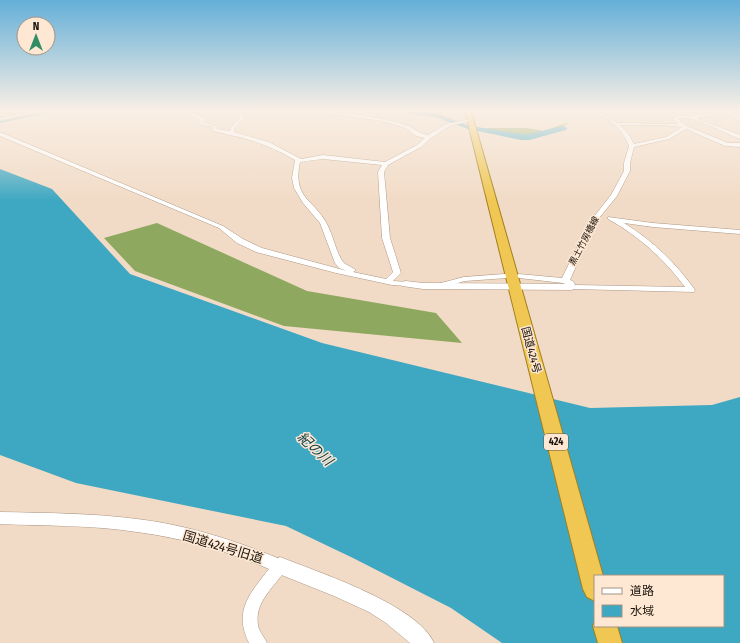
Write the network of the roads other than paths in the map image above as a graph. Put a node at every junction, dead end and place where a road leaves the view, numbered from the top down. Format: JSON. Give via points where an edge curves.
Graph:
{"nodes":[{"id":1,"x":9,"y":141,"type":"edge"},
{"id":2,"x":16,"y":141,"type":"edge"},
{"id":3,"x":262,"y":141,"type":"edge"},
{"id":4,"x":425,"y":141,"type":"edge"},
{"id":5,"x":476,"y":141,"type":"edge"},
{"id":6,"x":628,"y":141,"type":"edge"},
{"id":7,"x":651,"y":141,"type":"edge"},
{"id":8,"x":717,"y":141,"type":"edge"},
{"id":9,"x":632,"y":146,"type":"junction"},
{"id":10,"x":740,"y":146,"type":"edge"},
{"id":11,"x":298,"y":161,"type":"junction"},
{"id":12,"x":386,"y":164,"type":"junction"},
{"id":13,"x":599,"y":214,"type":"junction"},
{"id":14,"x":610,"y":218,"type":"junction"},
{"id":15,"x":740,"y":232,"type":"edge"},
{"id":16,"x":240,"y":241,"type":"junction"},
{"id":17,"x":504,"y":276,"type":"dead end"},
{"id":18,"x":519,"y":276,"type":"dead end"},
{"id":19,"x":390,"y":279,"type":"junction"},
{"id":20,"x":406,"y":284,"type":"junction"},
{"id":21,"x":569,"y":284,"type":"junction"},
{"id":22,"x":440,"y":286,"type":"junction"},
{"id":23,"x":516,"y":291,"type":"junction"},
{"id":24,"x":0,"y":518,"type":"edge"},
{"id":25,"x":280,"y":566,"type":"junction"},
{"id":26,"x":594,"y":585,"type":"edge"},
{"id":27,"x":605,"y":627,"type":"edge"},
{"id":28,"x":259,"y":643,"type":"edge"},
{"id":29,"x":424,"y":643,"type":"edge"},
{"id":30,"x":610,"y":643,"type":"edge"}],
"edges":[{"from":1,"to":16,"type":"street"},
{"from":2,"to":16,"type":"street","via":[[221,227]]},
{"from":3,"to":11,"type":"street"},
{"from":4,"to":12,"type":"street"},
{"from":5,"to":23,"type":"highway","name":"国道424号","number":"424"},
{"from":6,"to":9,"type":"street"},
{"from":7,"to":9,"type":"street"},
{"from":8,"to":10,"type":"street","via":[[726,145]]},
{"from":9,"to":13,"type":"street","name":"黒土竹房橋線","via":[[627,171],[614,196]]},
{"from":11,"to":12,"type":"street","via":[[323,157]]},
{"from":11,"to":19,"type":"street","via":[[295,171],[297,190],[329,234],[337,261],[350,269]]},
{"from":12,"to":19,"type":"street","via":[[381,172],[386,238],[397,273]]},
{"from":13,"to":14,"type":"street"},
{"from":13,"to":21,"type":"street","name":"黒土竹房橋線","via":[[592,223]]},
{"from":14,"to":15,"type":"street","via":[[654,225]]},
{"from":14,"to":21,"type":"street","via":[[649,243],[674,267],[691,290]]},
{"from":16,"to":20,"type":"street","via":[[259,250],[336,271]]},
{"from":17,"to":22,"type":"street","via":[[464,279]]},
{"from":18,"to":21,"type":"street"},
{"from":19,"to":20,"type":"street"},
{"from":20,"to":22,"type":"street"},
{"from":21,"to":23,"type":"street"},
{"from":22,"to":23,"type":"street"},
{"from":23,"to":26,"type":"highway","name":"国道424号","number":"424"},
{"from":24,"to":25,"type":"street","name":"国道424号旧道","via":[[111,523],[154,528],[194,536]]},
{"from":25,"to":28,"type":"street","via":[[252,605],[250,624]]},
{"from":25,"to":29,"type":"street","name":"国道424号旧道","via":[[377,606],[412,630]]},
{"from":27,"to":30,"type":"highway"}]}
